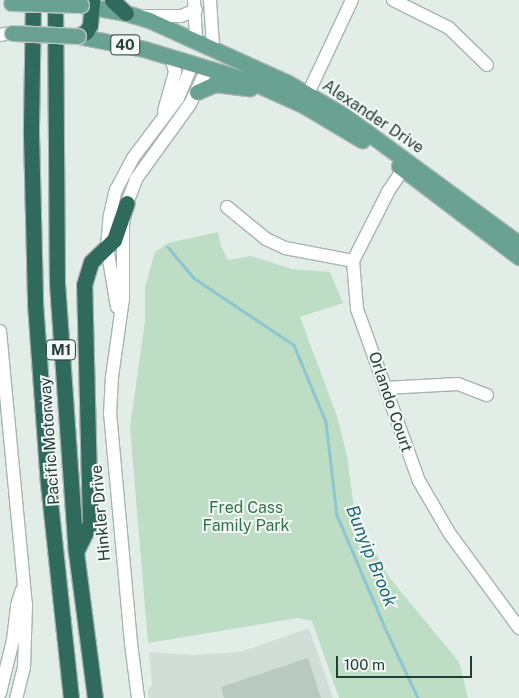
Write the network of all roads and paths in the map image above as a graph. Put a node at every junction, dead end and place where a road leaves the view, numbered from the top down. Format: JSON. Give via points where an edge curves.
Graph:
{"nodes":[{"id":1,"x":33,"y":0,"type":"edge"},
{"id":2,"x":55,"y":0,"type":"edge"},
{"id":3,"x":112,"y":0,"type":"edge"},
{"id":4,"x":210,"y":0,"type":"edge"},
{"id":5,"x":352,"y":0,"type":"edge"},
{"id":6,"x":398,"y":1,"type":"edge"},
{"id":7,"x":6,"y":3,"type":"edge"},
{"id":8,"x":88,"y":4,"type":"edge"},
{"id":9,"x":195,"y":5,"type":"edge"},
{"id":10,"x":132,"y":14,"type":"junction"},
{"id":11,"x":6,"y":33,"type":"edge"},
{"id":12,"x":78,"y":36,"type":"junction"},
{"id":13,"x":196,"y":40,"type":"junction"},
{"id":14,"x":212,"y":47,"type":"junction"},
{"id":15,"x":171,"y":57,"type":"junction"},
{"id":16,"x":201,"y":65,"type":"junction"},
{"id":17,"x":487,"y":65,"type":"dead end"},
{"id":18,"x":197,"y":92,"type":"junction"},
{"id":19,"x":301,"y":99,"type":"junction"},
{"id":20,"x":161,"y":121,"type":"junction"},
{"id":21,"x":406,"y":165,"type":"junction"},
{"id":22,"x":127,"y":203,"type":"junction"},
{"id":23,"x":227,"y":207,"type":"dead end"},
{"id":24,"x":107,"y":247,"type":"junction"},
{"id":25,"x":517,"y":247,"type":"edge"},
{"id":26,"x":353,"y":261,"type":"junction"},
{"id":27,"x":119,"y":325,"type":"junction"},
{"id":28,"x":0,"y":331,"type":"edge"},
{"id":29,"x":385,"y":388,"type":"junction"},
{"id":30,"x":487,"y":395,"type":"dead end"},
{"id":31,"x":76,"y":552,"type":"junction"},
{"id":32,"x":23,"y":588,"type":"junction"},
{"id":33,"x":519,"y":628,"type":"edge"},
{"id":34,"x":0,"y":693,"type":"edge"},
{"id":35,"x":16,"y":698,"type":"edge"},
{"id":36,"x":71,"y":698,"type":"edge"},
{"id":37,"x":95,"y":698,"type":"edge"},
{"id":38,"x":138,"y":698,"type":"edge"}],
"edges":[{"from":1,"to":36,"type":"highway","name":"Pacific Motorway","number":"M1","via":[[31,134],[35,303],[48,483]]},
{"from":2,"to":31,"type":"highway","name":"Pacific Motorway","number":"M1","via":[[57,283]]},
{"from":3,"to":10,"type":"highway"},
{"from":4,"to":14,"type":"street","name":"Hinkler Drive"},
{"from":5,"to":19,"type":"street"},
{"from":6,"to":17,"type":"street","via":[[449,28]]},
{"from":7,"to":8,"type":"main road","number":"40","bridge":true},
{"from":8,"to":10,"type":"main road","number":"40"},
{"from":8,"to":12,"type":"highway","via":[[89,27]]},
{"from":9,"to":10,"type":"street","via":[[181,16]]},
{"from":9,"to":13,"type":"street","name":"Hinkler Drive"},
{"from":10,"to":13,"type":"main road","number":"40"},
{"from":11,"to":12,"type":"main road","number":"40","bridge":true},
{"from":12,"to":15,"type":"main road","number":"40"},
{"from":13,"to":14,"type":"main road","name":"Alexander Drive","number":"40"},
{"from":13,"to":16,"type":"main road","name":"Hinkler Drive"},
{"from":14,"to":16,"type":"main road","name":"Hinkler Drive"},
{"from":14,"to":19,"type":"main road","name":"Alexander Drive","number":"40","via":[[264,71]]},
{"from":15,"to":16,"type":"main road","number":"40"},
{"from":15,"to":20,"type":"street","via":[[175,72]]},
{"from":16,"to":18,"type":"street","name":"Hinkler Drive"},
{"from":16,"to":19,"type":"main road","name":"Alexander Drive","number":"40"},
{"from":16,"to":20,"type":"street","name":"Hinkler Drive"},
{"from":18,"to":19,"type":"main road","via":[[211,85],[232,85]]},
{"from":18,"to":22,"type":"street","name":"Hinkler Drive","via":[[140,171]]},
{"from":19,"to":21,"type":"main road","name":"Alexander Drive","number":"40"},
{"from":20,"to":24,"type":"street","name":"Hinkler Drive","via":[[132,158],[119,183],[110,215]]},
{"from":21,"to":25,"type":"main road","name":"Alexander Drive","number":"40"},
{"from":21,"to":26,"type":"street","via":[[388,192]]},
{"from":22,"to":24,"type":"highway","via":[[114,240]]},
{"from":22,"to":27,"type":"street","name":"Hinkler Drive","via":[[122,233],[124,294]]},
{"from":23,"to":26,"type":"street","via":[[266,238],[285,248]]},
{"from":24,"to":27,"type":"street","name":"Hinkler Drive"},
{"from":24,"to":31,"type":"highway","via":[[90,265],[84,285],[90,523]]},
{"from":26,"to":29,"type":"street","name":"Orlando Court","via":[[357,309]]},
{"from":27,"to":38,"type":"street","name":"Hinkler Drive","via":[[110,421]]},
{"from":28,"to":32,"type":"street"},
{"from":29,"to":30,"type":"street","via":[[458,384]]},
{"from":29,"to":33,"type":"street","name":"Orlando Court","via":[[408,457],[431,504]]},
{"from":31,"to":37,"type":"highway","name":"Pacific Motorway","number":"M1"},
{"from":32,"to":34,"type":"street"},
{"from":32,"to":35,"type":"street","via":[[24,667]]}]}
